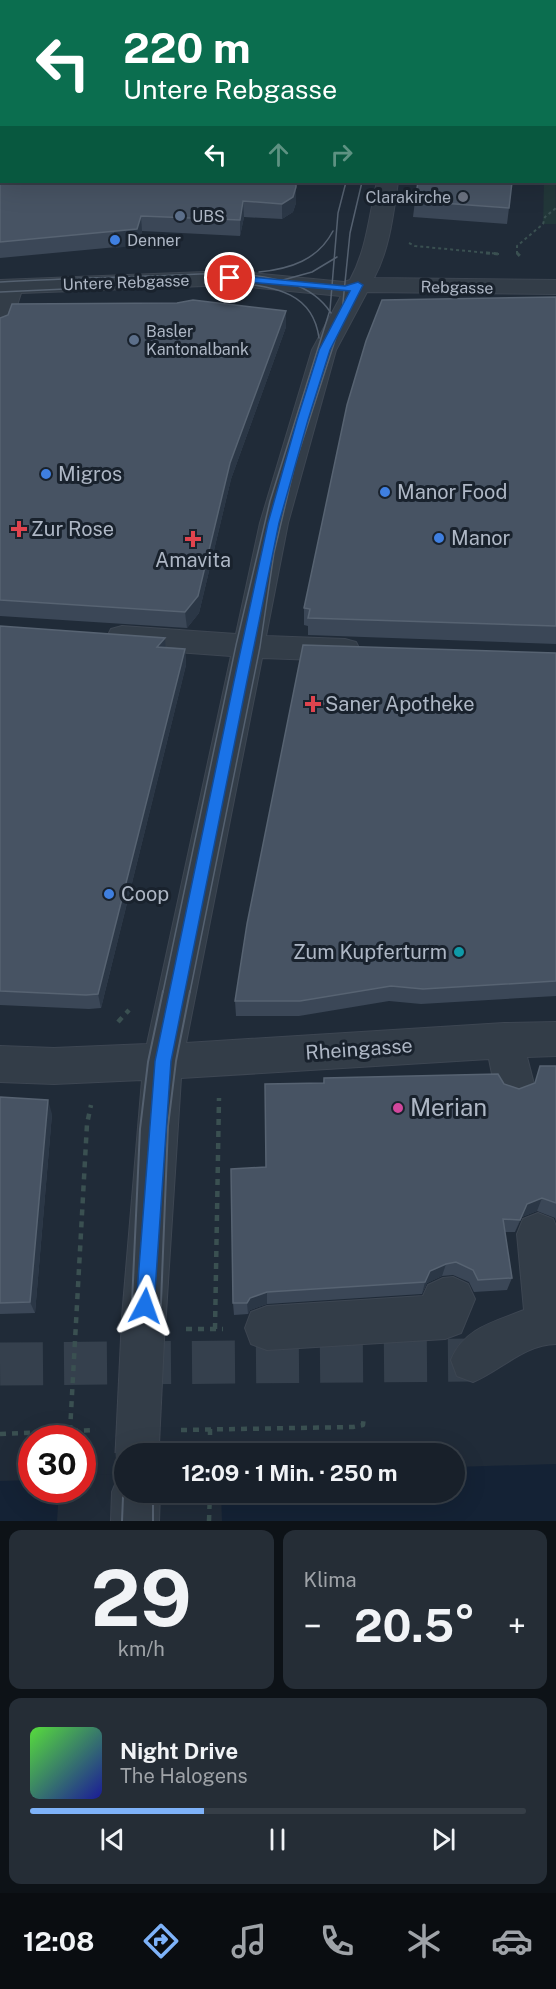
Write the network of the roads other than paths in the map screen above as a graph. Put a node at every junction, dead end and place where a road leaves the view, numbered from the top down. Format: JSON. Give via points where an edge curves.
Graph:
{"nodes":[{"id":1,"x":387,"y":183,"type":"edge"},
{"id":2,"x":358,"y":285,"type":"junction"},
{"id":3,"x":6,"y":287,"type":"edge"},
{"id":4,"x":556,"y":287,"type":"edge"},
{"id":5,"x":0,"y":326,"type":"edge"},
{"id":6,"x":94,"y":635,"type":"edge"},
{"id":7,"x":249,"y":646,"type":"junction"},
{"id":8,"x":378,"y":651,"type":"edge"},
{"id":9,"x":556,"y":1039,"type":"edge"},
{"id":10,"x":504,"y":1040,"type":"junction"},
{"id":11,"x":163,"y":1061,"type":"junction"},
{"id":12,"x":0,"y":1064,"type":"edge"},
{"id":13,"x":514,"y":1084,"type":"dead end"},
{"id":14,"x":538,"y":1234,"type":"dead end"},
{"id":15,"x":453,"y":1299,"type":"dead end"},
{"id":16,"x":551,"y":1322,"type":"edge"},
{"id":17,"x":267,"y":1328,"type":"road end"},
{"id":18,"x":473,"y":1360,"type":"tunnel mouth"},
{"id":19,"x":138,"y":1442,"type":"edge"},
{"id":20,"x":136,"y":1503,"type":"edge"},
{"id":21,"x":135,"y":1521,"type":"edge"}],
"edges":[{"from":1,"to":2,"type":"street","via":[[373,255]]},
{"from":2,"to":3,"type":"street","name":"Untere Rebgasse","via":[[345,289],[230,278]]},
{"from":2,"to":4,"type":"street","name":"Rebgasse"},
{"from":2,"to":7,"type":"street","via":[[324,350],[302,420],[274,523]]},
{"from":3,"to":5,"type":"street"},
{"from":6,"to":7,"type":"street"},
{"from":7,"to":8,"type":"street"},
{"from":7,"to":11,"type":"street"},
{"from":9,"to":10,"type":"street","name":"Rheingasse"},
{"from":10,"to":11,"type":"street","name":"Rheingasse"},
{"from":10,"to":13,"type":"street"},
{"from":11,"to":12,"type":"street","name":"Rheingasse"},
{"from":11,"to":19,"type":"street","bridge":true},
{"from":14,"to":16,"type":"street"},
{"from":15,"to":17,"type":"street","via":[[443,1300],[445,1317]]},
{"from":16,"to":18,"type":"street","via":[[489,1347]]},
{"from":20,"to":21,"type":"street"}]}
